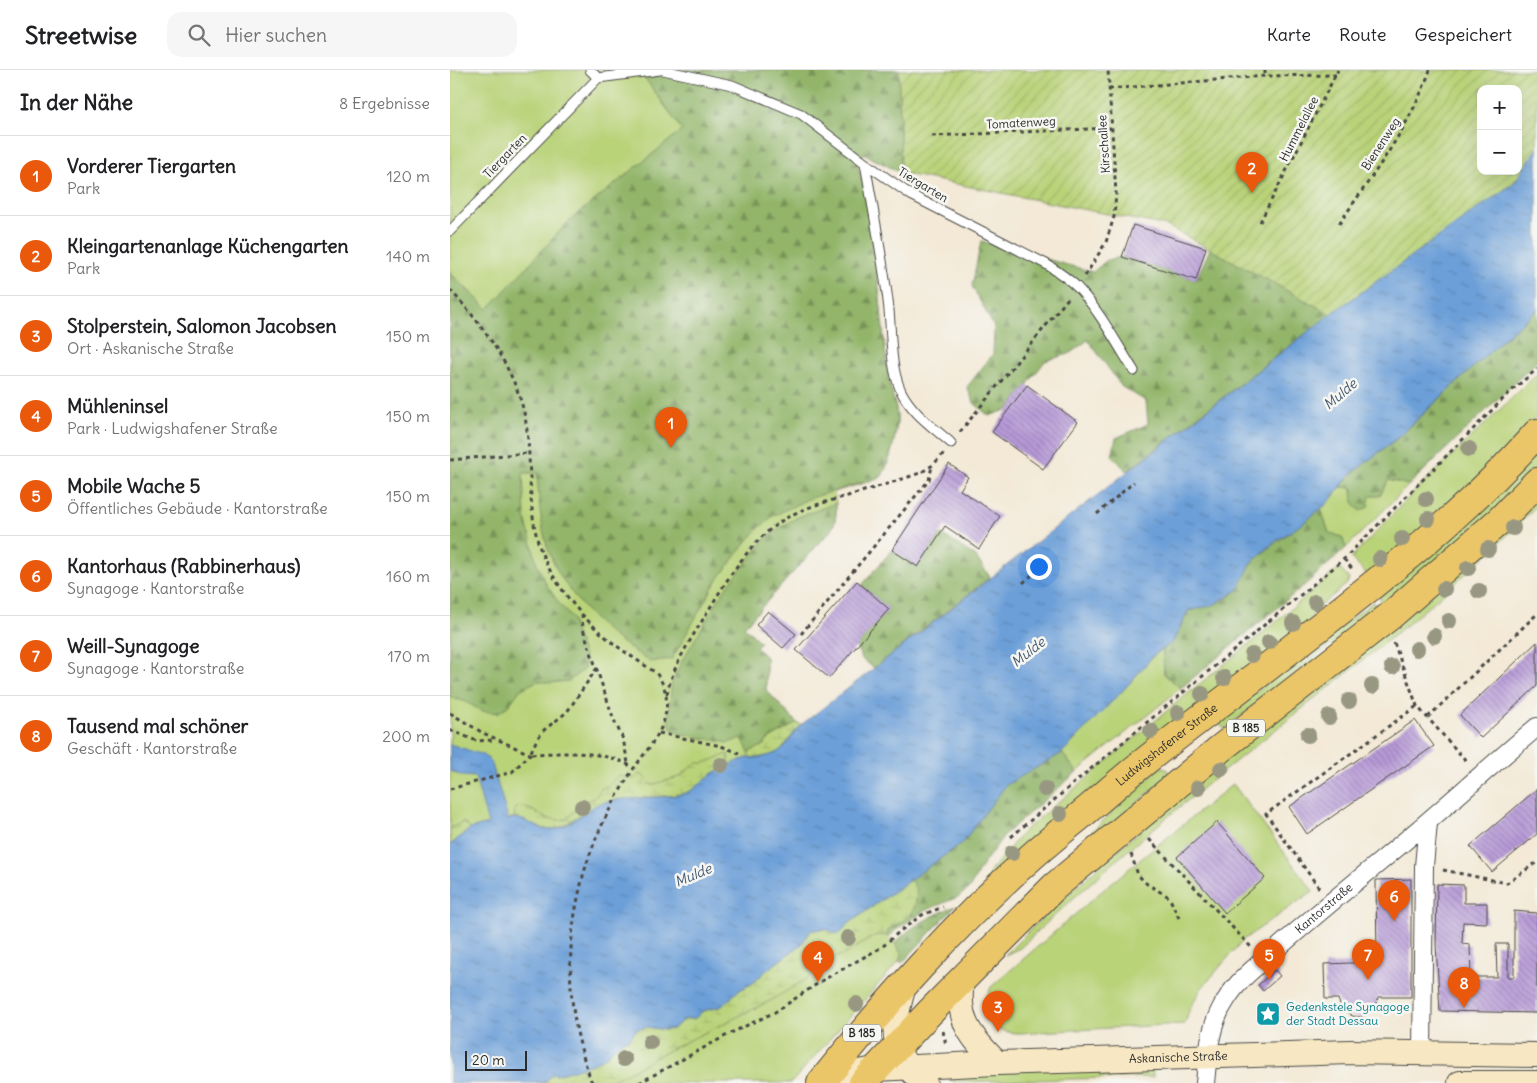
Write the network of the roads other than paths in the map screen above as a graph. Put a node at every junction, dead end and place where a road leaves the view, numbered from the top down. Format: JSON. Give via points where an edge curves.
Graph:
{"nodes":[{"id":1,"x":590,"y":70,"type":"edge"},
{"id":2,"x":661,"y":70,"type":"edge"},
{"id":3,"x":598,"y":78,"type":"junction"},
{"id":4,"x":865,"y":163,"type":"junction"},
{"id":5,"x":450,"y":231,"type":"edge"},
{"id":6,"x":1134,"y":371,"type":"dead end"},
{"id":7,"x":1537,"y":433,"type":"edge"},
{"id":8,"x":951,"y":442,"type":"road end"},
{"id":9,"x":1537,"y":482,"type":"edge"},
{"id":10,"x":1537,"y":728,"type":"edge"},
{"id":11,"x":1428,"y":823,"type":"junction"},
{"id":12,"x":962,"y":980,"type":"junction"},
{"id":13,"x":904,"y":986,"type":"junction"},
{"id":14,"x":1422,"y":1053,"type":"junction"},
{"id":15,"x":1537,"y":1055,"type":"edge"},
{"id":16,"x":902,"y":1057,"type":"junction"},
{"id":17,"x":1207,"y":1057,"type":"junction"},
{"id":18,"x":997,"y":1063,"type":"junction"},
{"id":19,"x":869,"y":1076,"type":"edge"},
{"id":20,"x":821,"y":1083,"type":"edge"},
{"id":21,"x":925,"y":1083,"type":"edge"},
{"id":22,"x":1205,"y":1083,"type":"edge"},
{"id":23,"x":1460,"y":1083,"type":"edge"},
{"id":24,"x":1537,"y":1083,"type":"edge"}],
"edges":[{"from":1,"to":3,"type":"lane"},
{"from":2,"to":3,"type":"lane","name":"Tiergarten"},
{"from":2,"to":4,"type":"lane","name":"Tiergarten","via":[[732,85],[801,114]]},
{"from":3,"to":5,"type":"lane","name":"Tiergarten"},
{"from":4,"to":6,"type":"lane","name":"Tiergarten","via":[[911,195],[1062,274],[1093,307]]},
{"from":4,"to":8,"type":"lane","via":[[898,383],[921,418]]},
{"from":7,"to":13,"type":"main road","name":"Ludwigshafener Straße","number":"B 185","via":[[1459,513],[1390,572],[1147,759],[1029,859]]},
{"from":9,"to":12,"type":"main road","number":"B 185","via":[[1500,520],[1418,592],[1221,748],[1054,887]]},
{"from":10,"to":11,"type":"street","name":"Kantorstraße"},
{"from":11,"to":14,"type":"street","via":[[1424,866]]},
{"from":11,"to":17,"type":"street","name":"Kantorstraße","via":[[1329,903],[1240,982],[1226,998],[1216,1018]]},
{"from":12,"to":16,"type":"main road","number":"B 185"},
{"from":12,"to":18,"type":"main road","via":[[960,1003],[969,1030]]},
{"from":13,"to":16,"type":"main road","via":[[894,1032]]},
{"from":13,"to":20,"type":"main road","name":"Ludwigshafener Straße","number":"B 185"},
{"from":14,"to":15,"type":"main road","name":"Askanische Straße"},
{"from":14,"to":17,"type":"main road","name":"Askanische Straße"},
{"from":16,"to":18,"type":"main road","name":"Askanische Straße"},
{"from":16,"to":19,"type":"main road","number":"B 185"},
{"from":16,"to":21,"type":"main road"},
{"from":17,"to":18,"type":"main road","name":"Askanische Straße"},
{"from":17,"to":22,"type":"street","name":"Kantorstraße"},
{"from":19,"to":20,"type":"main road","via":[[849,1074]]},
{"from":23,"to":24,"type":"main road"}]}
